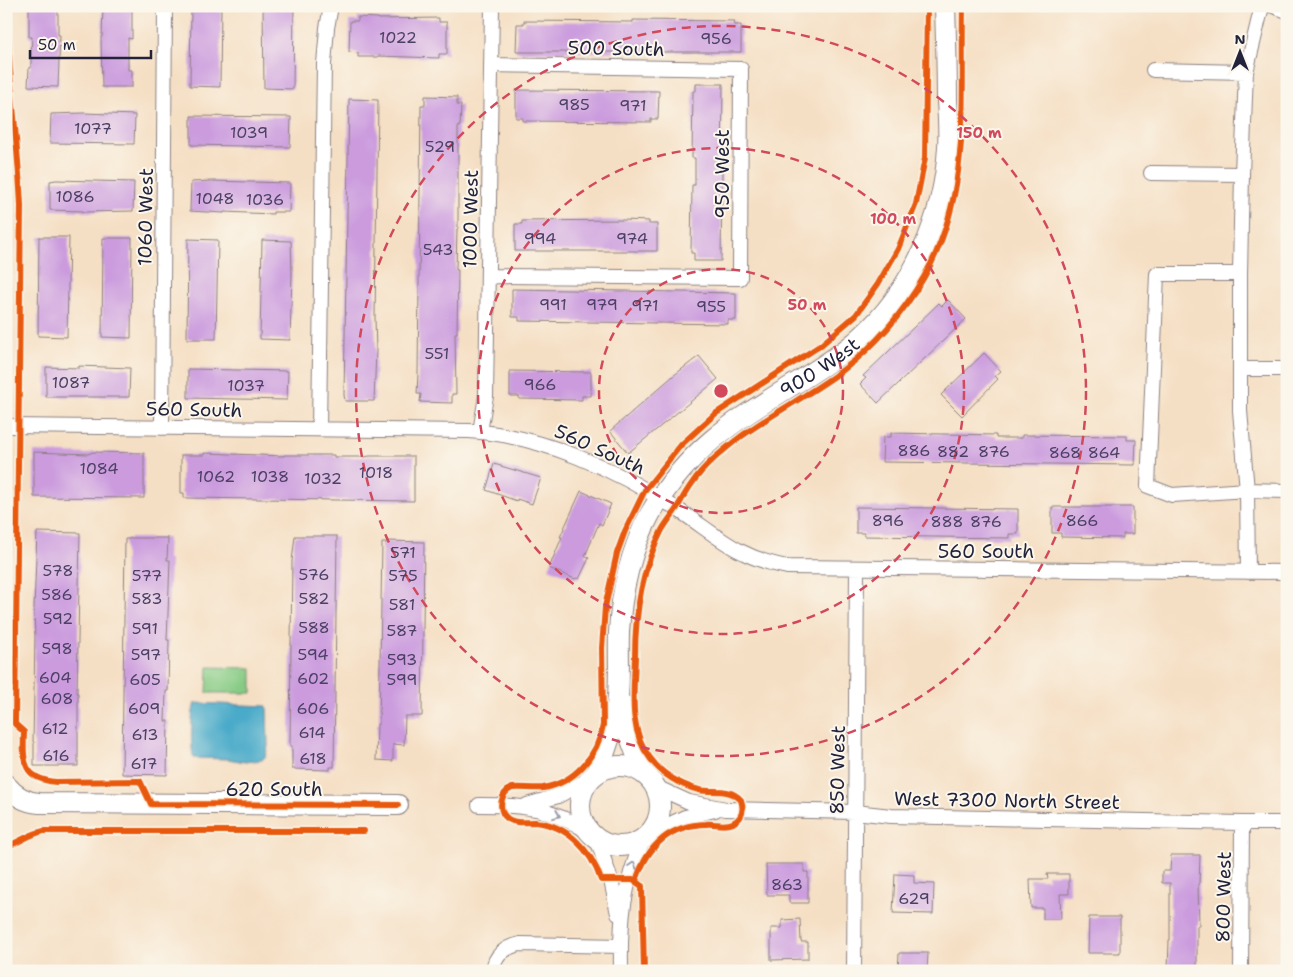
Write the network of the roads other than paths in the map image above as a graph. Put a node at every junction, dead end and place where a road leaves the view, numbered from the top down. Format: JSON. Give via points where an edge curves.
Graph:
{"nodes":[{"id":1,"x":165,"y":6,"type":"edge"},
{"id":2,"x":331,"y":6,"type":"edge"},
{"id":3,"x":492,"y":6,"type":"edge"},
{"id":4,"x":946,"y":6,"type":"edge"},
{"id":5,"x":1262,"y":6,"type":"edge"},
{"id":6,"x":1273,"y":6,"type":"edge"},
{"id":7,"x":1287,"y":11,"type":"edge"},
{"id":8,"x":491,"y":65,"type":"junction"},
{"id":9,"x":741,"y":69,"type":"joint"},
{"id":10,"x":1153,"y":70,"type":"dead end"},
{"id":11,"x":1246,"y":72,"type":"junction"},
{"id":12,"x":1151,"y":173,"type":"dead end"},
{"id":13,"x":1242,"y":174,"type":"junction"},
{"id":14,"x":1240,"y":274,"type":"junction"},
{"id":15,"x":488,"y":276,"type":"junction"},
{"id":16,"x":1240,"y":369,"type":"junction"},
{"id":17,"x":1287,"y":369,"type":"edge"},
{"id":18,"x":6,"y":426,"type":"edge"},
{"id":19,"x":162,"y":428,"type":"junction"},
{"id":20,"x":319,"y":429,"type":"junction"},
{"id":21,"x":480,"y":432,"type":"junction"},
{"id":22,"x":1247,"y":490,"type":"junction"},
{"id":23,"x":1287,"y":491,"type":"edge"},
{"id":24,"x":660,"y":499,"type":"junction"},
{"id":25,"x":857,"y":569,"type":"junction"},
{"id":26,"x":1248,"y":572,"type":"junction"},
{"id":27,"x":1287,"y":572,"type":"edge"},
{"id":28,"x":619,"y":689,"type":"junction"},
{"id":29,"x":593,"y":776,"type":"junction"},
{"id":30,"x":649,"y":780,"type":"junction"},
{"id":31,"x":9,"y":788,"type":"edge"},
{"id":32,"x":398,"y":805,"type":"dead end"},
{"id":33,"x":479,"y":805,"type":"dead end"},
{"id":34,"x":521,"y":806,"type":"junction"},
{"id":35,"x":726,"y":809,"type":"junction"},
{"id":36,"x":855,"y":812,"type":"junction"},
{"id":37,"x":1242,"y":823,"type":"junction"},
{"id":38,"x":1287,"y":823,"type":"edge"},
{"id":39,"x":594,"y":836,"type":"junction"},
{"id":40,"x":647,"y":836,"type":"junction"},
{"id":41,"x":620,"y":927,"type":"junction"},
{"id":42,"x":620,"y":946,"type":"junction"},
{"id":43,"x":493,"y":971,"type":"edge"},
{"id":44,"x":621,"y":971,"type":"edge"},
{"id":45,"x":854,"y":971,"type":"edge"},
{"id":46,"x":1240,"y":971,"type":"edge"}],
"edges":[{"from":1,"to":19,"type":"street","name":"1060 West"},
{"from":2,"to":20,"type":"street","via":[[324,46]]},
{"from":3,"to":8,"type":"street","name":"1000 West"},
{"from":4,"to":24,"type":"street","name":"900 West","via":[[946,169],[936,215],[912,272],[892,303],[860,338],[712,438],[687,463]]},
{"from":5,"to":11,"type":"street"},
{"from":6,"to":7,"type":"street"},
{"from":8,"to":9,"type":"street","name":"500 South"},
{"from":8,"to":15,"type":"street","name":"1000 West"},
{"from":9,"to":15,"type":"street","name":"950 West","via":[[740,278]]},
{"from":10,"to":11,"type":"street"},
{"from":11,"to":13,"type":"street"},
{"from":12,"to":13,"type":"street"},
{"from":13,"to":14,"type":"street"},
{"from":14,"to":16,"type":"street"},
{"from":14,"to":22,"type":"street","via":[[1156,274],[1148,486],[1172,495]]},
{"from":15,"to":21,"type":"street","name":"1000 West","via":[[486,396]]},
{"from":16,"to":17,"type":"street"},
{"from":16,"to":22,"type":"street"},
{"from":18,"to":19,"type":"street","name":"560 South"},
{"from":19,"to":20,"type":"street","name":"560 South"},
{"from":20,"to":21,"type":"street","name":"560 South"},
{"from":21,"to":24,"type":"street","name":"560 South","via":[[513,436],[543,445],[607,470]]},
{"from":22,"to":23,"type":"street"},
{"from":22,"to":26,"type":"street"},
{"from":24,"to":25,"type":"street","name":"560 South","via":[[726,544],[757,560],[803,569]]},
{"from":24,"to":28,"type":"street","name":"900 West","via":[[643,528],[624,590],[619,630]]},
{"from":25,"to":26,"type":"street","name":"560 South"},
{"from":25,"to":36,"type":"street","name":"850 West"},
{"from":26,"to":27,"type":"street","name":"560 South"},
{"from":28,"to":29,"type":"street","name":"900 West","via":[[612,733]]},
{"from":28,"to":30,"type":"street","name":"900 West","via":[[629,734]]},
{"from":29,"to":30,"type":"street","via":[[615,766],[634,768]]},
{"from":29,"to":34,"type":"street","via":[[558,796]]},
{"from":29,"to":39,"type":"street","via":[[581,796],[580,806],[584,825]]},
{"from":30,"to":35,"type":"street","name":"West 7300 North Street","via":[[689,802]]},
{"from":30,"to":40,"type":"street","via":[[661,806],[656,824]]},
{"from":31,"to":32,"type":"street","name":"620 South","via":[[24,800],[39,803]]},
{"from":33,"to":34,"type":"street"},
{"from":34,"to":39,"type":"street","one_way":true,"via":[[548,811]]},
{"from":35,"to":36,"type":"street","name":"West 7300 North Street"},
{"from":35,"to":40,"type":"street","name":"West 7300 North Street","via":[[685,817]]},
{"from":36,"to":37,"type":"street","name":"West 7300 North Street","via":[[891,816]]},
{"from":36,"to":45,"type":"street","name":"850 West"},
{"from":37,"to":38,"type":"street","name":"West 7300 North Street"},
{"from":37,"to":46,"type":"street","name":"800 West"},
{"from":39,"to":40,"type":"street","via":[[615,846],[635,844]]},
{"from":39,"to":41,"type":"street","via":[[611,880]]},
{"from":41,"to":40,"type":"street","one_way":true,"via":[[629,879]]},
{"from":41,"to":42,"type":"street"},
{"from":42,"to":43,"type":"street","via":[[520,944],[506,948],[496,960]]},
{"from":42,"to":44,"type":"street"}]}
